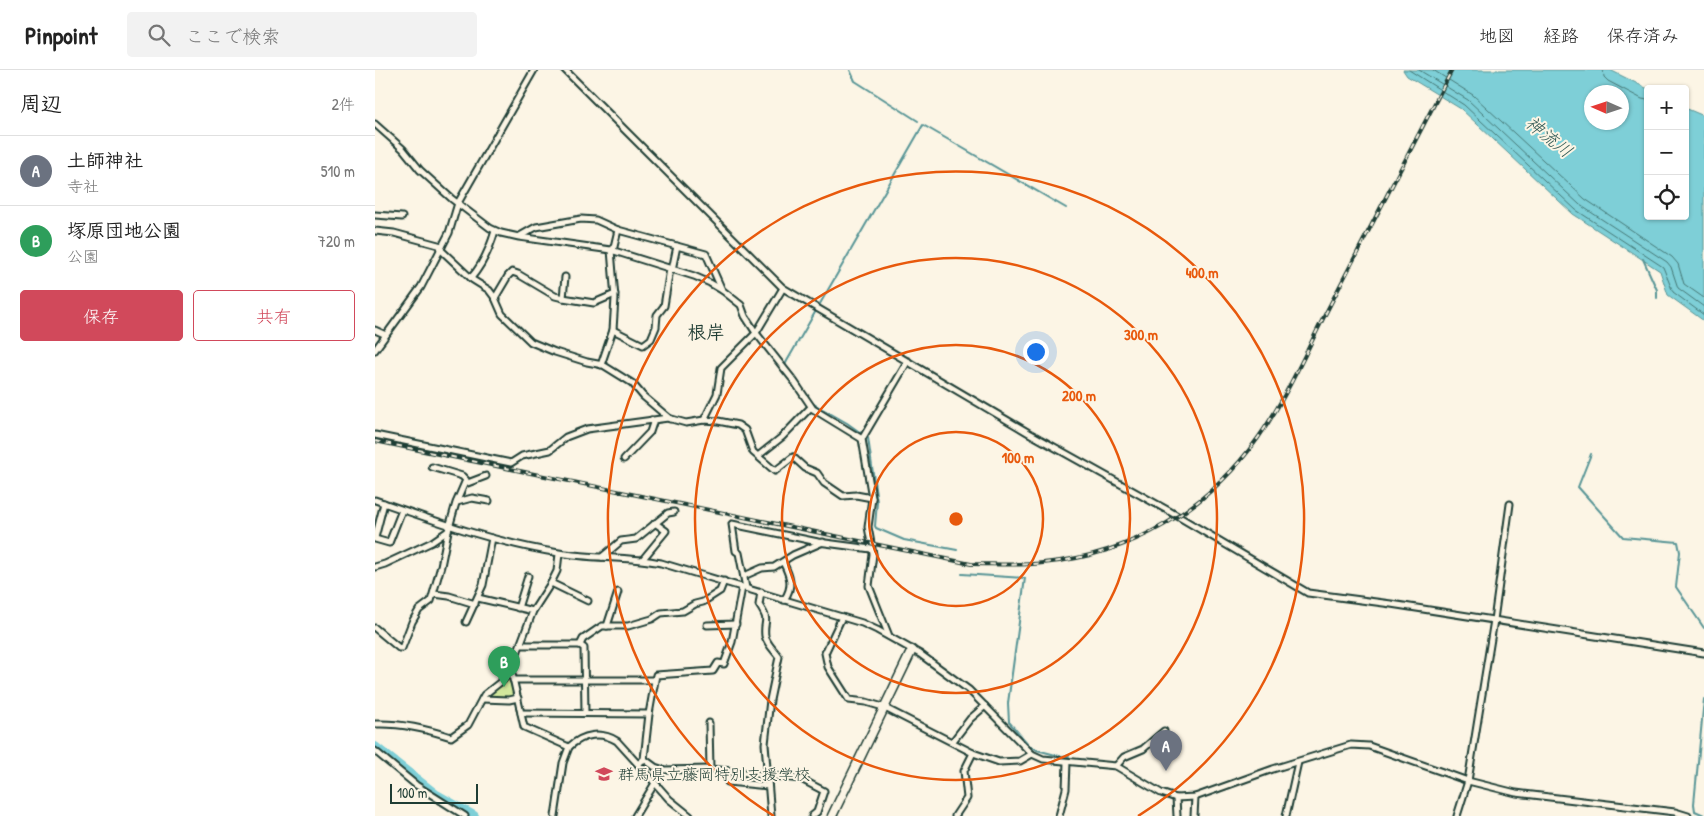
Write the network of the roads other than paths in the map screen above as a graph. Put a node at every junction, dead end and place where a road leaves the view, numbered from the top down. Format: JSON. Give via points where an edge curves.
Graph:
{"nodes":[{"id":1,"x":534,"y":70,"type":"edge"},
{"id":2,"x":565,"y":70,"type":"edge"},
{"id":3,"x":375,"y":124,"type":"edge"},
{"id":4,"x":458,"y":204,"type":"junction"},
{"id":5,"x":375,"y":215,"type":"edge"},
{"id":6,"x":402,"y":217,"type":"dead end"},
{"id":7,"x":618,"y":230,"type":"junction"},
{"id":8,"x":495,"y":231,"type":"junction"},
{"id":9,"x":375,"y":232,"type":"edge"},
{"id":10,"x":519,"y":236,"type":"junction"},
{"id":11,"x":677,"y":246,"type":"junction"},
{"id":12,"x":441,"y":247,"type":"junction"},
{"id":13,"x":612,"y":250,"type":"junction"},
{"id":14,"x":671,"y":269,"type":"junction"},
{"id":15,"x":565,"y":277,"type":"dead end"},
{"id":16,"x":471,"y":278,"type":"junction"},
{"id":17,"x":783,"y":288,"type":"junction"},
{"id":18,"x":722,"y":290,"type":"junction"},
{"id":19,"x":615,"y":294,"type":"junction"},
{"id":20,"x":495,"y":298,"type":"junction"},
{"id":21,"x":563,"y":298,"type":"junction"},
{"id":22,"x":375,"y":330,"type":"edge"},
{"id":23,"x":613,"y":330,"type":"junction"},
{"id":24,"x":756,"y":333,"type":"junction"},
{"id":25,"x":386,"y":335,"type":"junction"},
{"id":26,"x":375,"y":350,"type":"edge"},
{"id":27,"x":908,"y":361,"type":"junction"},
{"id":28,"x":601,"y":365,"type":"junction"},
{"id":29,"x":811,"y":407,"type":"junction"},
{"id":30,"x":671,"y":419,"type":"junction"},
{"id":31,"x":651,"y":420,"type":"junction"},
{"id":32,"x":704,"y":420,"type":"junction"},
{"id":33,"x":375,"y":434,"type":"edge"},
{"id":34,"x":862,"y":439,"type":"junction"},
{"id":35,"x":758,"y":456,"type":"junction"},
{"id":36,"x":624,"y":458,"type":"dead end"},
{"id":37,"x":432,"y":467,"type":"dead end"},
{"id":38,"x":486,"y":476,"type":"dead end"},
{"id":39,"x":465,"y":484,"type":"junction"},
{"id":40,"x":872,"y":498,"type":"junction"},
{"id":41,"x":375,"y":500,"type":"edge"},
{"id":42,"x":489,"y":501,"type":"dead end"},
{"id":43,"x":457,"y":502,"type":"junction"},
{"id":44,"x":384,"y":503,"type":"junction"},
{"id":45,"x":1510,"y":504,"type":"dead end"},
{"id":46,"x":402,"y":510,"type":"junction"},
{"id":47,"x":674,"y":512,"type":"dead end"},
{"id":48,"x":655,"y":523,"type":"junction"},
{"id":49,"x":449,"y":528,"type":"junction"},
{"id":50,"x":375,"y":538,"type":"edge"},
{"id":51,"x":492,"y":538,"type":"junction"},
{"id":52,"x":823,"y":542,"type":"junction"},
{"id":53,"x":871,"y":549,"type":"junction"},
{"id":54,"x":559,"y":554,"type":"junction"},
{"id":55,"x":602,"y":557,"type":"junction"},
{"id":56,"x":643,"y":559,"type":"junction"},
{"id":57,"x":783,"y":562,"type":"junction"},
{"id":58,"x":375,"y":567,"type":"edge"},
{"id":59,"x":528,"y":576,"type":"dead end"},
{"id":60,"x":743,"y":576,"type":"junction"},
{"id":61,"x":724,"y":581,"type":"junction"},
{"id":62,"x":551,"y":583,"type":"junction"},
{"id":63,"x":744,"y":587,"type":"junction"},
{"id":64,"x":618,"y":592,"type":"dead end"},
{"id":65,"x":761,"y":592,"type":"junction"},
{"id":66,"x":433,"y":594,"type":"junction"},
{"id":67,"x":478,"y":598,"type":"junction"},
{"id":68,"x":784,"y":600,"type":"junction"},
{"id":69,"x":589,"y":601,"type":"dead end"},
{"id":70,"x":475,"y":604,"type":"junction"},
{"id":71,"x":518,"y":608,"type":"junction"},
{"id":72,"x":533,"y":612,"type":"junction"},
{"id":73,"x":842,"y":617,"type":"junction"},
{"id":74,"x":1494,"y":620,"type":"junction"},
{"id":75,"x":466,"y":622,"type":"dead end"},
{"id":76,"x":736,"y":624,"type":"junction"},
{"id":77,"x":707,"y":625,"type":"dead end"},
{"id":78,"x":607,"y":626,"type":"junction"},
{"id":79,"x":375,"y":628,"type":"edge"},
{"id":80,"x":889,"y":636,"type":"junction"},
{"id":81,"x":521,"y":645,"type":"junction"},
{"id":82,"x":580,"y":645,"type":"junction"},
{"id":83,"x":912,"y":650,"type":"junction"},
{"id":84,"x":1704,"y":653,"type":"edge"},
{"id":85,"x":511,"y":669,"type":"junction"},
{"id":86,"x":513,"y":680,"type":"junction"},
{"id":87,"x":585,"y":680,"type":"junction"},
{"id":88,"x":654,"y":680,"type":"junction"},
{"id":89,"x":518,"y":698,"type":"junction"},
{"id":90,"x":482,"y":699,"type":"junction"},
{"id":91,"x":985,"y":706,"type":"junction"},
{"id":92,"x":883,"y":707,"type":"junction"},
{"id":93,"x":521,"y":713,"type":"junction"},
{"id":94,"x":585,"y":714,"type":"junction"},
{"id":95,"x":649,"y":714,"type":"junction"},
{"id":96,"x":709,"y":723,"type":"dead end"},
{"id":97,"x":375,"y":724,"type":"edge"},
{"id":98,"x":1164,"y":730,"type":"dead end"},
{"id":99,"x":953,"y":741,"type":"junction"},
{"id":100,"x":569,"y":747,"type":"junction"},
{"id":101,"x":375,"y":751,"type":"edge"},
{"id":102,"x":973,"y":753,"type":"junction"},
{"id":103,"x":1032,"y":754,"type":"junction"},
{"id":104,"x":644,"y":759,"type":"junction"},
{"id":105,"x":1067,"y":762,"type":"junction"},
{"id":106,"x":1298,"y":762,"type":"junction"},
{"id":107,"x":638,"y":764,"type":"junction"},
{"id":108,"x":1116,"y":766,"type":"junction"},
{"id":109,"x":710,"y":769,"type":"junction"},
{"id":110,"x":727,"y":770,"type":"junction"},
{"id":111,"x":768,"y":775,"type":"junction"},
{"id":112,"x":1468,"y":781,"type":"junction"},
{"id":113,"x":655,"y":783,"type":"junction"},
{"id":114,"x":768,"y":786,"type":"junction"},
{"id":115,"x":1195,"y":797,"type":"junction"},
{"id":116,"x":1176,"y":798,"type":"junction"},
{"id":117,"x":1653,"y":809,"type":"junction"},
{"id":118,"x":465,"y":816,"type":"edge"},
{"id":119,"x":555,"y":816,"type":"edge"},
{"id":120,"x":635,"y":816,"type":"edge"},
{"id":121,"x":690,"y":816,"type":"edge"},
{"id":122,"x":771,"y":816,"type":"edge"},
{"id":123,"x":812,"y":816,"type":"edge"},
{"id":124,"x":832,"y":816,"type":"edge"},
{"id":125,"x":955,"y":816,"type":"edge"},
{"id":126,"x":1059,"y":816,"type":"edge"},
{"id":127,"x":1177,"y":816,"type":"edge"},
{"id":128,"x":1194,"y":816,"type":"edge"},
{"id":129,"x":1286,"y":816,"type":"edge"},
{"id":130,"x":1457,"y":816,"type":"edge"},
{"id":131,"x":1653,"y":816,"type":"edge"},
{"id":132,"x":1688,"y":816,"type":"edge"}],
"edges":[{"from":1,"to":4,"type":"street"},
{"from":2,"to":17,"type":"street"},
{"from":3,"to":4,"type":"street"},
{"from":4,"to":8,"type":"street"},
{"from":4,"to":12,"type":"street"},
{"from":5,"to":6,"type":"street"},
{"from":7,"to":10,"type":"street","via":[[596,220],[581,219],[536,228]]},
{"from":7,"to":11,"type":"street"},
{"from":7,"to":13,"type":"street"},
{"from":8,"to":10,"type":"street"},
{"from":8,"to":16,"type":"street","via":[[489,249]]},
{"from":9,"to":12,"type":"street","via":[[394,233]]},
{"from":10,"to":13,"type":"street"},
{"from":11,"to":14,"type":"street"},
{"from":11,"to":18,"type":"street","via":[[706,254]]},
{"from":12,"to":16,"type":"street"},
{"from":12,"to":25,"type":"street","via":[[421,287]]},
{"from":13,"to":14,"type":"street"},
{"from":13,"to":19,"type":"street"},
{"from":14,"to":18,"type":"street","via":[[710,282]]},
{"from":14,"to":23,"type":"street","via":[[665,306],[657,314],[651,339],[643,345]]},
{"from":15,"to":21,"type":"street"},
{"from":16,"to":20,"type":"street"},
{"from":17,"to":24,"type":"street"},
{"from":17,"to":27,"type":"street"},
{"from":18,"to":24,"type":"street","via":[[741,305]]},
{"from":19,"to":21,"type":"street","via":[[594,303]]},
{"from":19,"to":23,"type":"street"},
{"from":20,"to":21,"type":"street","via":[[512,272]]},
{"from":20,"to":28,"type":"street","via":[[502,314],[531,342]]},
{"from":22,"to":25,"type":"street"},
{"from":23,"to":28,"type":"street"},
{"from":24,"to":29,"type":"street"},
{"from":24,"to":32,"type":"street","via":[[721,368],[717,394]]},
{"from":25,"to":26,"type":"street"},
{"from":27,"to":34,"type":"street"},
{"from":27,"to":74,"type":"street","via":[[1308,593]]},
{"from":28,"to":30,"type":"street","via":[[632,383]]},
{"from":29,"to":34,"type":"street"},
{"from":29,"to":35,"type":"street"},
{"from":30,"to":31,"type":"street"},
{"from":30,"to":32,"type":"street","via":[[686,423]]},
{"from":31,"to":33,"type":"street","via":[[587,429],[566,437],[550,450],[522,456],[511,463]]},
{"from":31,"to":36,"type":"street","via":[[649,432]]},
{"from":32,"to":35,"type":"street","via":[[738,425],[745,430],[753,452]]},
{"from":34,"to":40,"type":"street"},
{"from":35,"to":40,"type":"street","via":[[775,471],[793,457],[843,496]]},
{"from":37,"to":39,"type":"street","via":[[462,476]]},
{"from":38,"to":39,"type":"street"},
{"from":39,"to":43,"type":"street"},
{"from":40,"to":53,"type":"street","via":[[868,527]]},
{"from":41,"to":44,"type":"street"},
{"from":42,"to":43,"type":"street","via":[[472,498]]},
{"from":43,"to":49,"type":"street"},
{"from":44,"to":46,"type":"street"},
{"from":44,"to":50,"type":"street"},
{"from":45,"to":74,"type":"street"},
{"from":46,"to":49,"type":"street"},
{"from":46,"to":50,"type":"street","via":[[389,543]]},
{"from":47,"to":48,"type":"street","via":[[668,512]]},
{"from":48,"to":55,"type":"street","via":[[636,539],[621,540]]},
{"from":48,"to":56,"type":"street","via":[[666,532]]},
{"from":49,"to":51,"type":"street"},
{"from":49,"to":58,"type":"street","via":[[432,542]]},
{"from":49,"to":66,"type":"street"},
{"from":51,"to":54,"type":"street"},
{"from":51,"to":67,"type":"street","via":[[487,572]]},
{"from":52,"to":53,"type":"street"},
{"from":52,"to":57,"type":"street"},
{"from":52,"to":60,"type":"street","via":[[732,524],[735,551],[739,554]]},
{"from":53,"to":80,"type":"street","via":[[869,586]]},
{"from":54,"to":55,"type":"street"},
{"from":54,"to":62,"type":"street","via":[[557,571]]},
{"from":55,"to":56,"type":"street"},
{"from":56,"to":61,"type":"street"},
{"from":57,"to":60,"type":"street"},
{"from":57,"to":68,"type":"street","via":[[791,579]]},
{"from":59,"to":71,"type":"street"},
{"from":60,"to":63,"type":"street"},
{"from":61,"to":63,"type":"street"},
{"from":61,"to":78,"type":"street","via":[[720,591],[683,611],[661,613],[628,626]]},
{"from":62,"to":69,"type":"street"},
{"from":62,"to":72,"type":"street"},
{"from":63,"to":65,"type":"street"},
{"from":63,"to":76,"type":"street"},
{"from":64,"to":78,"type":"street"},
{"from":65,"to":68,"type":"street"},
{"from":65,"to":111,"type":"street","via":[[759,606],[767,618],[765,637],[779,657],[765,744]]},
{"from":66,"to":70,"type":"street"},
{"from":66,"to":79,"type":"street","via":[[431,602],[419,610],[412,622],[402,648]]},
{"from":67,"to":70,"type":"street"},
{"from":67,"to":71,"type":"street"},
{"from":68,"to":73,"type":"street"},
{"from":70,"to":75,"type":"street"},
{"from":71,"to":72,"type":"street"},
{"from":72,"to":81,"type":"street"},
{"from":73,"to":80,"type":"street"},
{"from":73,"to":92,"type":"street","via":[[825,653],[828,667],[849,700]]},
{"from":74,"to":84,"type":"street"},
{"from":74,"to":112,"type":"street"},
{"from":76,"to":77,"type":"street"},
{"from":76,"to":88,"type":"street","via":[[724,664],[718,663],[713,671],[656,675]]},
{"from":78,"to":82,"type":"street","via":[[583,639]]},
{"from":80,"to":83,"type":"street"},
{"from":81,"to":82,"type":"street"},
{"from":81,"to":85,"type":"street"},
{"from":82,"to":87,"type":"street","via":[[585,648]]},
{"from":83,"to":91,"type":"street","via":[[969,690]]},
{"from":83,"to":92,"type":"street"},
{"from":85,"to":86,"type":"street"},
{"from":85,"to":90,"type":"street"},
{"from":86,"to":87,"type":"street"},
{"from":86,"to":89,"type":"street"},
{"from":87,"to":88,"type":"street"},
{"from":87,"to":94,"type":"street"},
{"from":88,"to":95,"type":"street"},
{"from":89,"to":90,"type":"street"},
{"from":89,"to":93,"type":"street"},
{"from":90,"to":97,"type":"street","via":[[468,725],[451,737],[411,726]]},
{"from":91,"to":99,"type":"street"},
{"from":91,"to":103,"type":"street"},
{"from":92,"to":99,"type":"street"},
{"from":92,"to":124,"type":"street"},
{"from":93,"to":94,"type":"street"},
{"from":93,"to":100,"type":"street","via":[[524,727]]},
{"from":94,"to":95,"type":"street"},
{"from":95,"to":104,"type":"street"},
{"from":96,"to":109,"type":"street"},
{"from":98,"to":108,"type":"street","via":[[1143,749],[1124,757]]},
{"from":99,"to":102,"type":"street"},
{"from":100,"to":107,"type":"street","via":[[594,734],[610,736]]},
{"from":100,"to":119,"type":"street"},
{"from":101,"to":118,"type":"street","via":[[416,785]]},
{"from":102,"to":103,"type":"street","via":[[999,762],[1020,761]]},
{"from":102,"to":125,"type":"street","via":[[964,771],[967,798]]},
{"from":103,"to":105,"type":"street"},
{"from":104,"to":107,"type":"street"},
{"from":104,"to":109,"type":"street","via":[[664,770]]},
{"from":105,"to":108,"type":"street"},
{"from":105,"to":126,"type":"street","via":[[1066,789]]},
{"from":106,"to":112,"type":"street","via":[[1351,745],[1369,746]]},
{"from":106,"to":115,"type":"street"},
{"from":106,"to":129,"type":"street"},
{"from":107,"to":113,"type":"street"},
{"from":108,"to":116,"type":"street","via":[[1161,793]]},
{"from":109,"to":110,"type":"street"},
{"from":110,"to":111,"type":"street"},
{"from":110,"to":114,"type":"street","via":[[728,782]]},
{"from":111,"to":114,"type":"street"},
{"from":111,"to":123,"type":"street","via":[[801,779],[824,791],[817,812]]},
{"from":112,"to":117,"type":"street","via":[[1516,793]]},
{"from":112,"to":130,"type":"street"},
{"from":113,"to":120,"type":"street"},
{"from":113,"to":121,"type":"street"},
{"from":114,"to":122,"type":"street"},
{"from":115,"to":116,"type":"street"},
{"from":115,"to":128,"type":"street"},
{"from":116,"to":127,"type":"street"},
{"from":117,"to":131,"type":"street"},
{"from":117,"to":132,"type":"street"}]}
